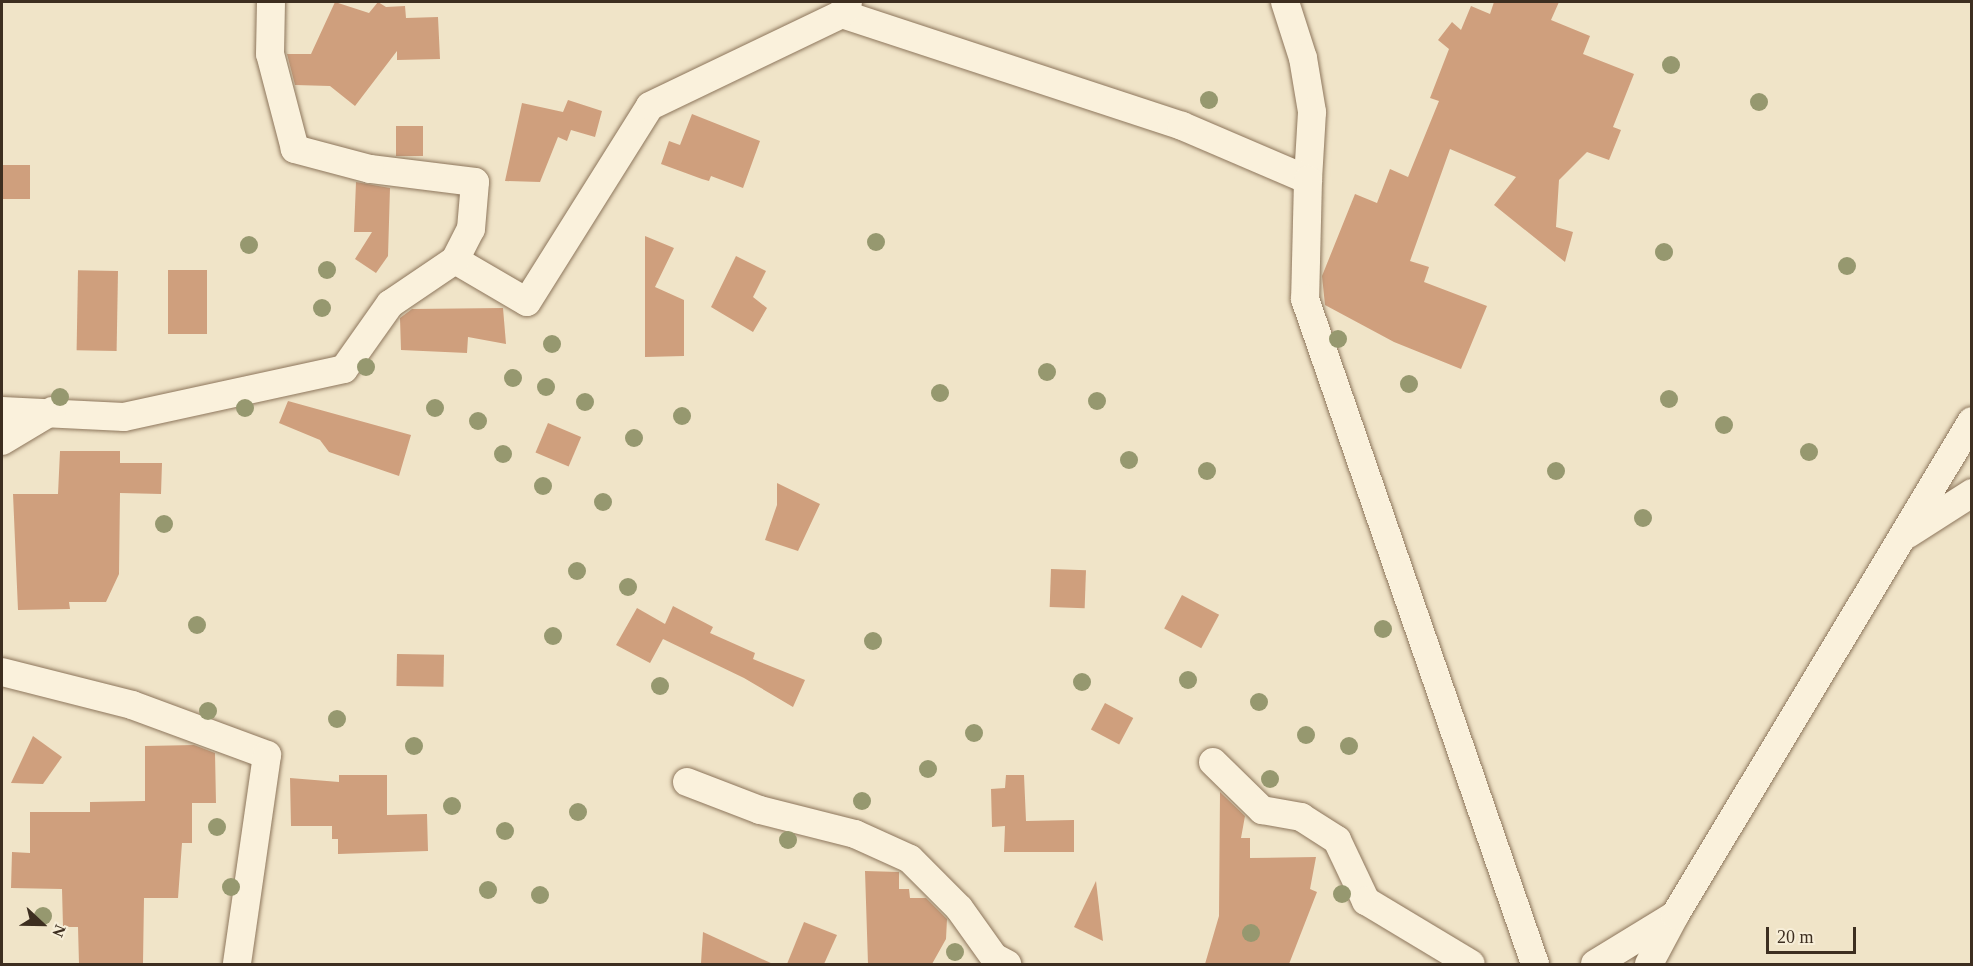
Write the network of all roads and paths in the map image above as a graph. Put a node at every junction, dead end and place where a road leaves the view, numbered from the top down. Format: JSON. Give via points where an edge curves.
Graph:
{"nodes":[{"id":1,"x":271,"y":2,"type":"edge"},
{"id":2,"x":1285,"y":2,"type":"edge"},
{"id":3,"x":845,"y":8,"type":"edge"},
{"id":4,"x":1308,"y":180,"type":"junction"},
{"id":5,"x":455,"y":260,"type":"junction"},
{"id":6,"x":2,"y":411,"type":"edge"},
{"id":7,"x":52,"y":411,"type":"junction"},
{"id":8,"x":1971,"y":421,"type":"edge"},
{"id":9,"x":2,"y":441,"type":"edge"},
{"id":10,"x":1971,"y":494,"type":"edge"},
{"id":11,"x":1902,"y":538,"type":"junction"},
{"id":12,"x":2,"y":672,"type":"edge"},
{"id":13,"x":1213,"y":762,"type":"dead end"},
{"id":14,"x":687,"y":782,"type":"dead end"},
{"id":15,"x":1675,"y":915,"type":"junction"},
{"id":16,"x":237,"y":964,"type":"edge"},
{"id":17,"x":1007,"y":964,"type":"edge"},
{"id":18,"x":1471,"y":964,"type":"edge"},
{"id":19,"x":1535,"y":964,"type":"edge"},
{"id":20,"x":1595,"y":964,"type":"edge"},
{"id":21,"x":1649,"y":964,"type":"edge"}],
"edges":[{"from":1,"to":5,"type":"street","via":[[270,54],[295,149],[370,169],[475,182],[471,229]]},
{"from":2,"to":4,"type":"street","via":[[1303,58],[1312,112]]},
{"from":3,"to":4,"type":"street","via":[[1182,126]]},
{"from":3,"to":5,"type":"street","via":[[650,106],[527,302]]},
{"from":4,"to":19,"type":"street","via":[[1305,299]]},
{"from":5,"to":7,"type":"street","via":[[390,304],[344,369],[124,417]]},
{"from":6,"to":7,"type":"street"},
{"from":7,"to":9,"type":"street"},
{"from":8,"to":11,"type":"street"},
{"from":10,"to":11,"type":"street"},
{"from":11,"to":15,"type":"street"},
{"from":12,"to":16,"type":"street","via":[[132,705],[267,755]]},
{"from":13,"to":18,"type":"street","via":[[1262,810],[1301,817],[1337,840],[1366,901]]},
{"from":14,"to":17,"type":"street","via":[[760,810],[855,834],[910,859],[960,909],[994,957]]},
{"from":15,"to":20,"type":"street"},
{"from":15,"to":21,"type":"street"}]}
